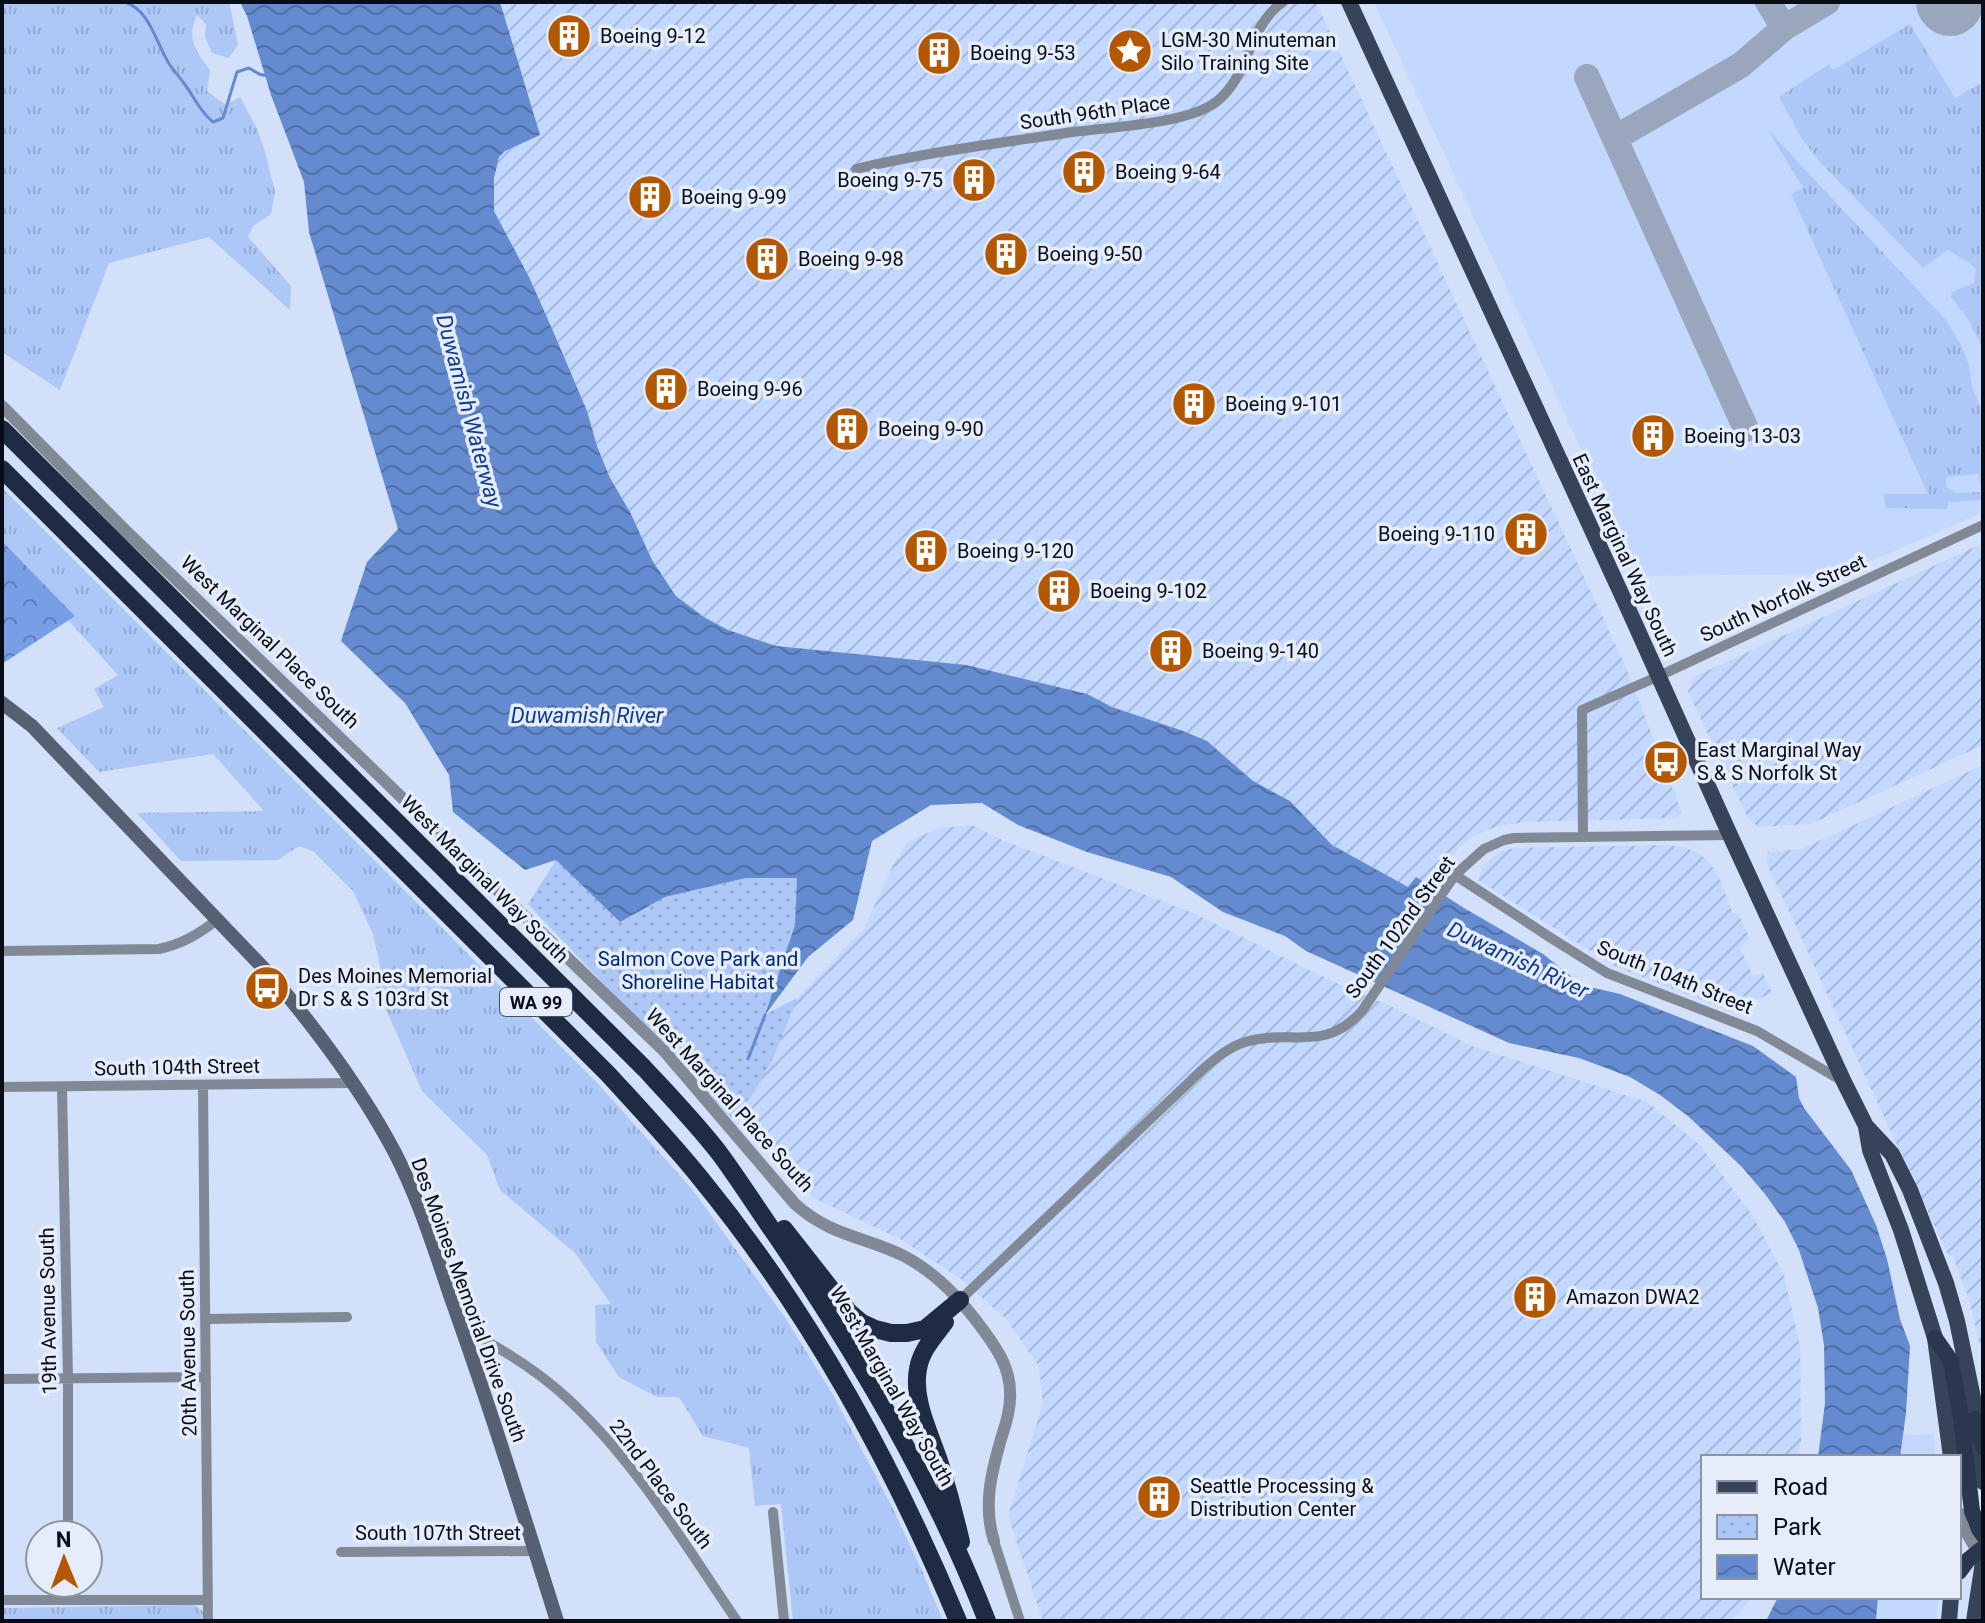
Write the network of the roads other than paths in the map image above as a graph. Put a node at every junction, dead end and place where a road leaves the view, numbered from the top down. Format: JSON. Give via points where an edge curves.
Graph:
{"nodes":[{"id":1,"x":1283,"y":2,"type":"edge"},
{"id":2,"x":1349,"y":2,"type":"edge"},
{"id":3,"x":856,"y":169,"type":"dead end"},
{"id":4,"x":2,"y":406,"type":"edge"},
{"id":5,"x":2,"y":429,"type":"edge"},
{"id":6,"x":2,"y":469,"type":"edge"},
{"id":7,"x":1983,"y":525,"type":"edge"},
{"id":8,"x":1659,"y":676,"type":"junction"},
{"id":9,"x":2,"y":703,"type":"edge"},
{"id":10,"x":1730,"y":835,"type":"junction"},
{"id":11,"x":1583,"y":836,"type":"junction"},
{"id":12,"x":1455,"y":875,"type":"junction"},
{"id":13,"x":218,"y":919,"type":"junction"},
{"id":14,"x":2,"y":951,"type":"edge"},
{"id":15,"x":1844,"y":1082,"type":"junction"},
{"id":16,"x":352,"y":1083,"type":"junction"},
{"id":17,"x":203,"y":1085,"type":"junction"},
{"id":18,"x":2,"y":1087,"type":"edge"},
{"id":19,"x":62,"y":1087,"type":"junction"},
{"id":20,"x":1866,"y":1126,"type":"junction"},
{"id":21,"x":719,"y":1154,"type":"junction"},
{"id":22,"x":960,"y":1300,"type":"junction"},
{"id":23,"x":347,"y":1317,"type":"dead end"},
{"id":24,"x":206,"y":1319,"type":"junction"},
{"id":25,"x":462,"y":1328,"type":"junction"},
{"id":26,"x":1935,"y":1338,"type":"junction"},
{"id":27,"x":206,"y":1377,"type":"junction"},
{"id":28,"x":68,"y":1378,"type":"junction"},
{"id":29,"x":2,"y":1379,"type":"edge"},
{"id":30,"x":1975,"y":1419,"type":"junction"},
{"id":31,"x":1983,"y":1447,"type":"edge"},
{"id":32,"x":1951,"y":1455,"type":"edge"},
{"id":33,"x":1983,"y":1482,"type":"edge"},
{"id":34,"x":773,"y":1512,"type":"dead end"},
{"id":35,"x":68,"y":1519,"type":"edge"},
{"id":36,"x":1961,"y":1520,"type":"edge"},
{"id":37,"x":994,"y":1541,"type":"joint"},
{"id":38,"x":534,"y":1551,"type":"junction"},
{"id":39,"x":1982,"y":1551,"type":"edge"},
{"id":40,"x":341,"y":1552,"type":"dead end"},
{"id":41,"x":1961,"y":1570,"type":"edge"},
{"id":42,"x":969,"y":1575,"type":"junction"},
{"id":43,"x":1951,"y":1599,"type":"edge"},
{"id":44,"x":2,"y":1600,"type":"edge"},
{"id":45,"x":67,"y":1600,"type":"joint"},
{"id":46,"x":207,"y":1600,"type":"junction"},
{"id":47,"x":208,"y":1621,"type":"edge"},
{"id":48,"x":557,"y":1621,"type":"edge"},
{"id":49,"x":737,"y":1621,"type":"edge"},
{"id":50,"x":784,"y":1621,"type":"edge"},
{"id":51,"x":958,"y":1621,"type":"edge"},
{"id":52,"x":987,"y":1621,"type":"edge"},
{"id":53,"x":1020,"y":1621,"type":"edge"},
{"id":54,"x":1949,"y":1621,"type":"edge"},
{"id":55,"x":1974,"y":1621,"type":"edge"}],
"edges":[{"from":1,"to":3,"type":"street","name":"South 96th Place","via":[[1262,24],[1228,91],[1199,112]]},
{"from":2,"to":8,"type":"main road","name":"East Marginal Way South"},
{"from":4,"to":22,"type":"street","name":"West Marginal Place South","via":[[665,1052],[801,1209],[845,1235],[919,1264]]},
{"from":5,"to":21,"type":"highway","name":"West Marginal Way South","number":"WA 99","via":[[644,1068]]},
{"from":6,"to":51,"type":"highway","number":"WA 99","via":[[597,1063],[703,1180],[798,1312],[845,1389]]},
{"from":7,"to":8,"type":"street","name":"South Norfolk Street"},
{"from":8,"to":10,"type":"main road","name":"East Marginal Way South"},
{"from":8,"to":11,"type":"street","name":"South Norfolk Street","via":[[1582,710]]},
{"from":9,"to":13,"type":"main road","name":"Des Moines Memorial Drive South","via":[[32,726]]},
{"from":10,"to":11,"type":"street","name":"South 102nd Street"},
{"from":10,"to":15,"type":"main road","name":"East Marginal Way South"},
{"from":11,"to":12,"type":"street","name":"South 102nd Street","via":[[1504,840],[1484,849]]},
{"from":12,"to":15,"type":"street","name":"South 104th Street","via":[[1607,973],[1744,1025]]},
{"from":12,"to":22,"type":"street","name":"South 102nd Street","via":[[1351,1023],[1327,1035],[1247,1041],[1226,1051]]},
{"from":13,"to":14,"type":"street","via":[[189,939],[159,949]]},
{"from":13,"to":16,"type":"main road","name":"Des Moines Memorial Drive South","via":[[297,1006]]},
{"from":15,"to":20,"type":"main road","name":"East Marginal Way South"},
{"from":16,"to":17,"type":"street","name":"South 104th Street"},
{"from":16,"to":25,"type":"main road","name":"Des Moines Memorial Drive South","via":[[407,1176]]},
{"from":17,"to":19,"type":"street","name":"South 104th Street"},
{"from":17,"to":24,"type":"street","name":"20th Avenue South"},
{"from":18,"to":19,"type":"street","name":"South 104th Street"},
{"from":19,"to":28,"type":"street","name":"19th Avenue South"},
{"from":20,"to":26,"type":"main road","name":"East Marginal Way South"},
{"from":20,"to":30,"type":"main road","name":"East Marginal Way South","via":[[1892,1154],[1929,1235],[1957,1321]]},
{"from":21,"to":22,"type":"highway","via":[[862,1323],[891,1333],[925,1329]]},
{"from":21,"to":42,"type":"highway","name":"West Marginal Way South","number":"WA 99","via":[[849,1346]]},
{"from":22,"to":37,"type":"street","name":"West Marginal Place South","via":[[997,1349],[1010,1388],[988,1493]]},
{"from":22,"to":42,"type":"highway","via":[[922,1356],[916,1385]]},
{"from":23,"to":24,"type":"street"},
{"from":24,"to":27,"type":"street","name":"20th Avenue South"},
{"from":25,"to":38,"type":"main road","name":"Des Moines Memorial Drive South"},
{"from":25,"to":49,"type":"street","name":"22nd Place South","via":[[533,1371],[605,1435]]},
{"from":26,"to":32,"type":"main road","name":"East Marginal Way South"},
{"from":26,"to":39,"type":"highway","via":[[1951,1361]]},
{"from":27,"to":28,"type":"street"},
{"from":27,"to":46,"type":"street","name":"20th Avenue South"},
{"from":28,"to":29,"type":"street"},
{"from":28,"to":35,"type":"street","name":"19th Avenue South"},
{"from":30,"to":31,"type":"highway"},
{"from":30,"to":33,"type":"main road","name":"East Marginal Way South"},
{"from":34,"to":50,"type":"street"},
{"from":36,"to":39,"type":"street"},
{"from":37,"to":53,"type":"street"},
{"from":38,"to":40,"type":"street","name":"South 107th Street"},
{"from":38,"to":48,"type":"main road","name":"Des Moines Memorial Drive South"},
{"from":39,"to":41,"type":"highway"},
{"from":39,"to":55,"type":"main road"},
{"from":42,"to":52,"type":"highway","name":"West Marginal Way South","number":"WA 99"},
{"from":43,"to":54,"type":"main road"},
{"from":44,"to":45,"type":"street"},
{"from":45,"to":46,"type":"street"},
{"from":46,"to":47,"type":"street","name":"20th Avenue South"}]}
